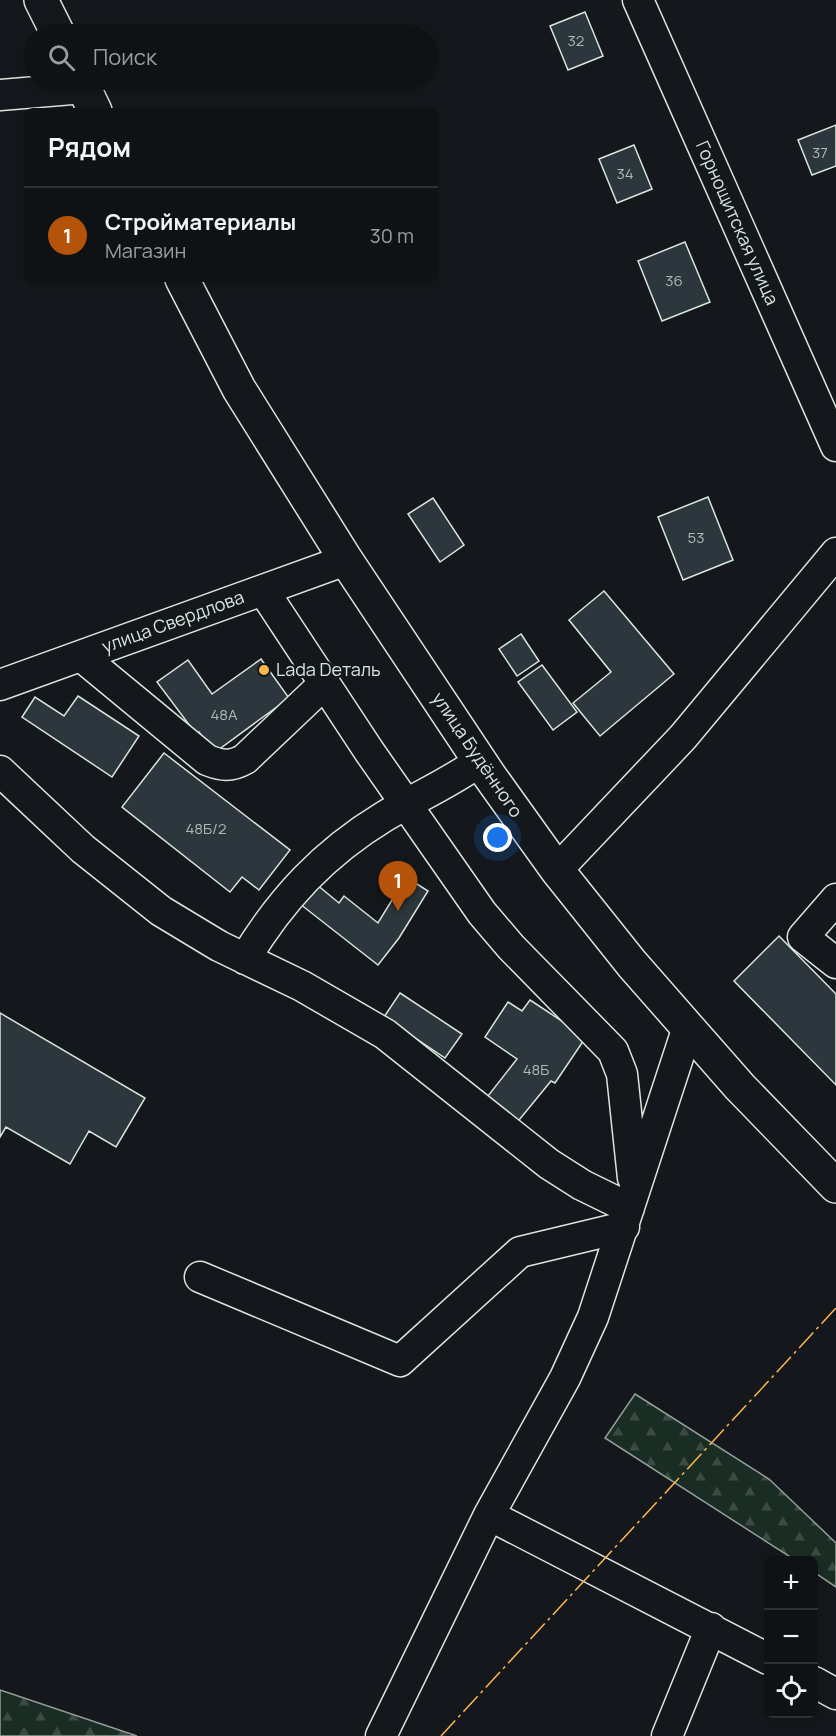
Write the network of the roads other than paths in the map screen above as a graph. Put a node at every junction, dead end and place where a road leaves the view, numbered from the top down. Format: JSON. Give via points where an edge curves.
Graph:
{"nodes":[{"id":1,"x":41,"y":0,"type":"edge"},
{"id":2,"x":638,"y":0,"type":"edge"},
{"id":3,"x":53,"y":24,"type":"edge"},
{"id":4,"x":86,"y":93,"type":"edge"},
{"id":5,"x":0,"y":95,"type":"edge"},
{"id":6,"x":184,"y":282,"type":"edge"},
{"id":7,"x":836,"y":446,"type":"edge"},
{"id":8,"x":836,"y":553,"type":"edge"},
{"id":9,"x":346,"y":560,"type":"junction"},
{"id":10,"x":263,"y":590,"type":"junction"},
{"id":11,"x":81,"y":656,"type":"junction"},
{"id":12,"x":324,"y":684,"type":"junction"},
{"id":13,"x":0,"y":685,"type":"edge"},
{"id":14,"x":480,"y":761,"type":"junction"},
{"id":15,"x":0,"y":771,"type":"edge"},
{"id":16,"x":406,"y":804,"type":"junction"},
{"id":17,"x":557,"y":870,"type":"junction"},
{"id":18,"x":836,"y":899,"type":"edge"},
{"id":19,"x":245,"y":959,"type":"junction"},
{"id":20,"x":836,"y":963,"type":"edge"},
{"id":21,"x":688,"y":1027,"type":"junction"},
{"id":22,"x":836,"y":1185,"type":"edge"},
{"id":23,"x":629,"y":1208,"type":"junction"},
{"id":24,"x":200,"y":1277,"type":"dead end"},
{"id":25,"x":489,"y":1515,"type":"junction"},
{"id":26,"x":711,"y":1628,"type":"junction"},
{"id":27,"x":764,"y":1657,"type":"edge"},
{"id":28,"x":818,"y":1685,"type":"edge"},
{"id":29,"x":836,"y":1694,"type":"edge"},
{"id":30,"x":381,"y":1736,"type":"edge"},
{"id":31,"x":667,"y":1736,"type":"edge"}],
"edges":[{"from":1,"to":3,"type":"main road"},
{"from":2,"to":7,"type":"street","name":"Горнощитская улица"},
{"from":4,"to":5,"type":"street"},
{"from":6,"to":9,"type":"main road","name":"улица Будённого","via":[[239,389]]},
{"from":8,"to":17,"type":"street","via":[[683,737]]},
{"from":9,"to":10,"type":"street","name":"улица Свердлова"},
{"from":9,"to":14,"type":"main road","name":"улица Будённого"},
{"from":10,"to":11,"type":"street","name":"улица Свердлова"},
{"from":10,"to":12,"type":"street"},
{"from":11,"to":12,"type":"street","via":[[207,760],[221,766],[245,759]]},
{"from":11,"to":13,"type":"street","name":"улица Свердлова"},
{"from":12,"to":16,"type":"street"},
{"from":14,"to":16,"type":"street","via":[[455,780]]},
{"from":14,"to":17,"type":"main road","name":"улица Будённого"},
{"from":15,"to":19,"type":"street","via":[[83,849],[134,890],[190,930]]},
{"from":16,"to":19,"type":"street","via":[[316,866],[280,906]]},
{"from":16,"to":23,"type":"street","via":[[498,933],[607,1043],[617,1058],[622,1074]]},
{"from":17,"to":21,"type":"main road","name":"улица Будённого"},
{"from":18,"to":20,"type":"street","via":[[803,937]]},
{"from":19,"to":23,"type":"street","via":[[302,986],[385,1034],[559,1170]]},
{"from":21,"to":22,"type":"main road","name":"улица Будённого","via":[[740,1087]]},
{"from":21,"to":23,"type":"street"},
{"from":23,"to":24,"type":"street","via":[[520,1251],[400,1361]]},
{"from":23,"to":25,"type":"street","via":[[593,1317],[565,1378]]},
{"from":25,"to":26,"type":"street"},
{"from":25,"to":30,"type":"street"},
{"from":26,"to":27,"type":"street"},
{"from":26,"to":31,"type":"street"},
{"from":28,"to":29,"type":"street"}]}
